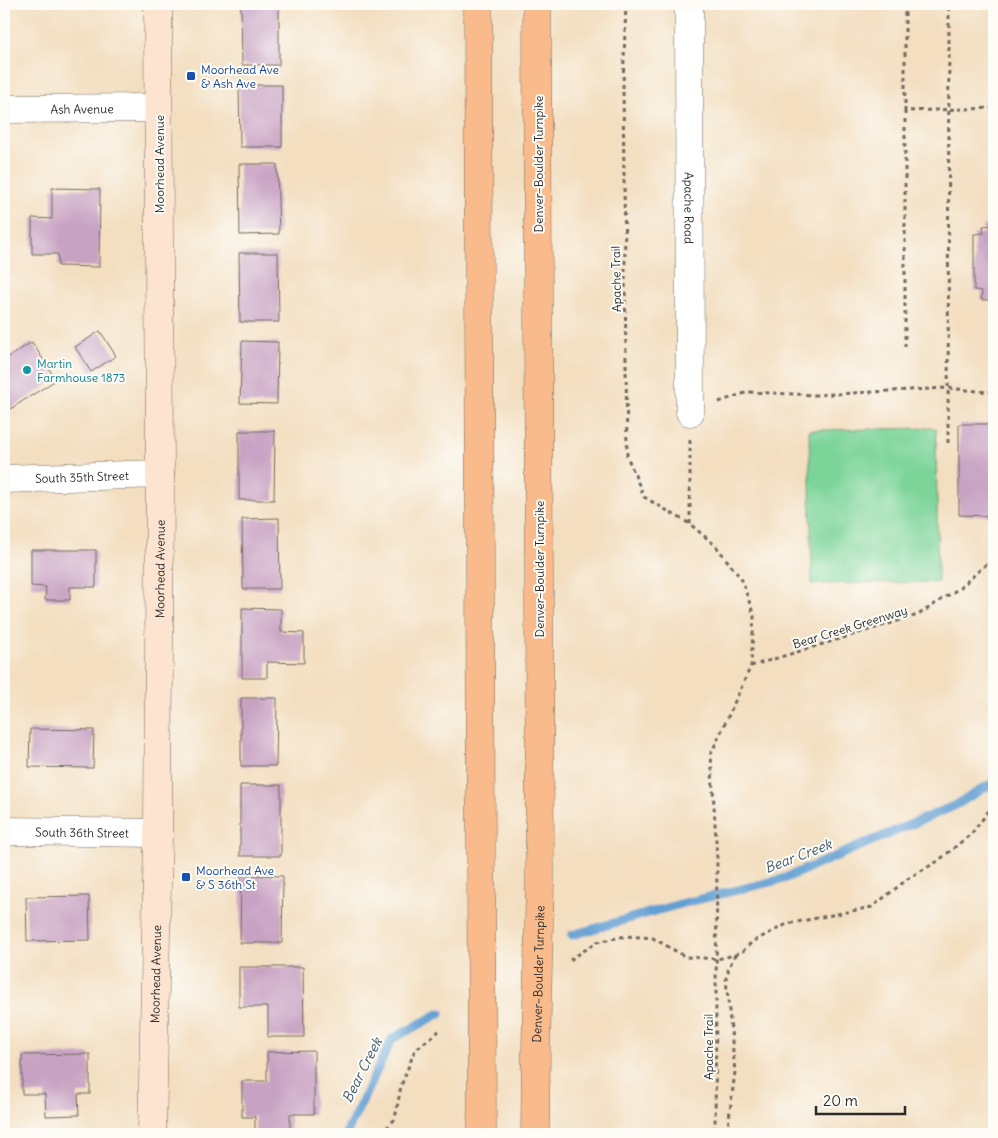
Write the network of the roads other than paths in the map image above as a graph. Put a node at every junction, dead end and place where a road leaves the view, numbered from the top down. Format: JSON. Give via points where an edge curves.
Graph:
{"nodes":[{"id":1,"x":158,"y":4,"type":"edge"},
{"id":2,"x":478,"y":4,"type":"edge"},
{"id":3,"x":537,"y":4,"type":"edge"},
{"id":4,"x":689,"y":4,"type":"edge"},
{"id":5,"x":158,"y":108,"type":"junction"},
{"id":6,"x":4,"y":109,"type":"edge"},
{"id":7,"x":690,"y":412,"type":"road end"},
{"id":8,"x":160,"y":474,"type":"junction"},
{"id":9,"x":4,"y":479,"type":"edge"},
{"id":10,"x":4,"y":831,"type":"edge"},
{"id":11,"x":158,"y":833,"type":"junction"},
{"id":12,"x":152,"y":1134,"type":"edge"},
{"id":13,"x":482,"y":1134,"type":"edge"},
{"id":14,"x":536,"y":1134,"type":"edge"}],
"edges":[{"from":1,"to":5,"type":"street","name":"Moorhead Avenue"},
{"from":2,"to":13,"type":"highway"},
{"from":3,"to":14,"type":"highway","name":"Denver–Boulder Turnpike","via":[[540,882]]},
{"from":4,"to":7,"type":"street","name":"Apache Road"},
{"from":5,"to":6,"type":"street","name":"Ash Avenue"},
{"from":5,"to":8,"type":"street","name":"Moorhead Avenue"},
{"from":8,"to":9,"type":"street","name":"South 35th Street"},
{"from":8,"to":11,"type":"street","name":"Moorhead Avenue"},
{"from":10,"to":11,"type":"street","name":"South 36th Street"},
{"from":11,"to":12,"type":"street","name":"Moorhead Avenue"}]}
